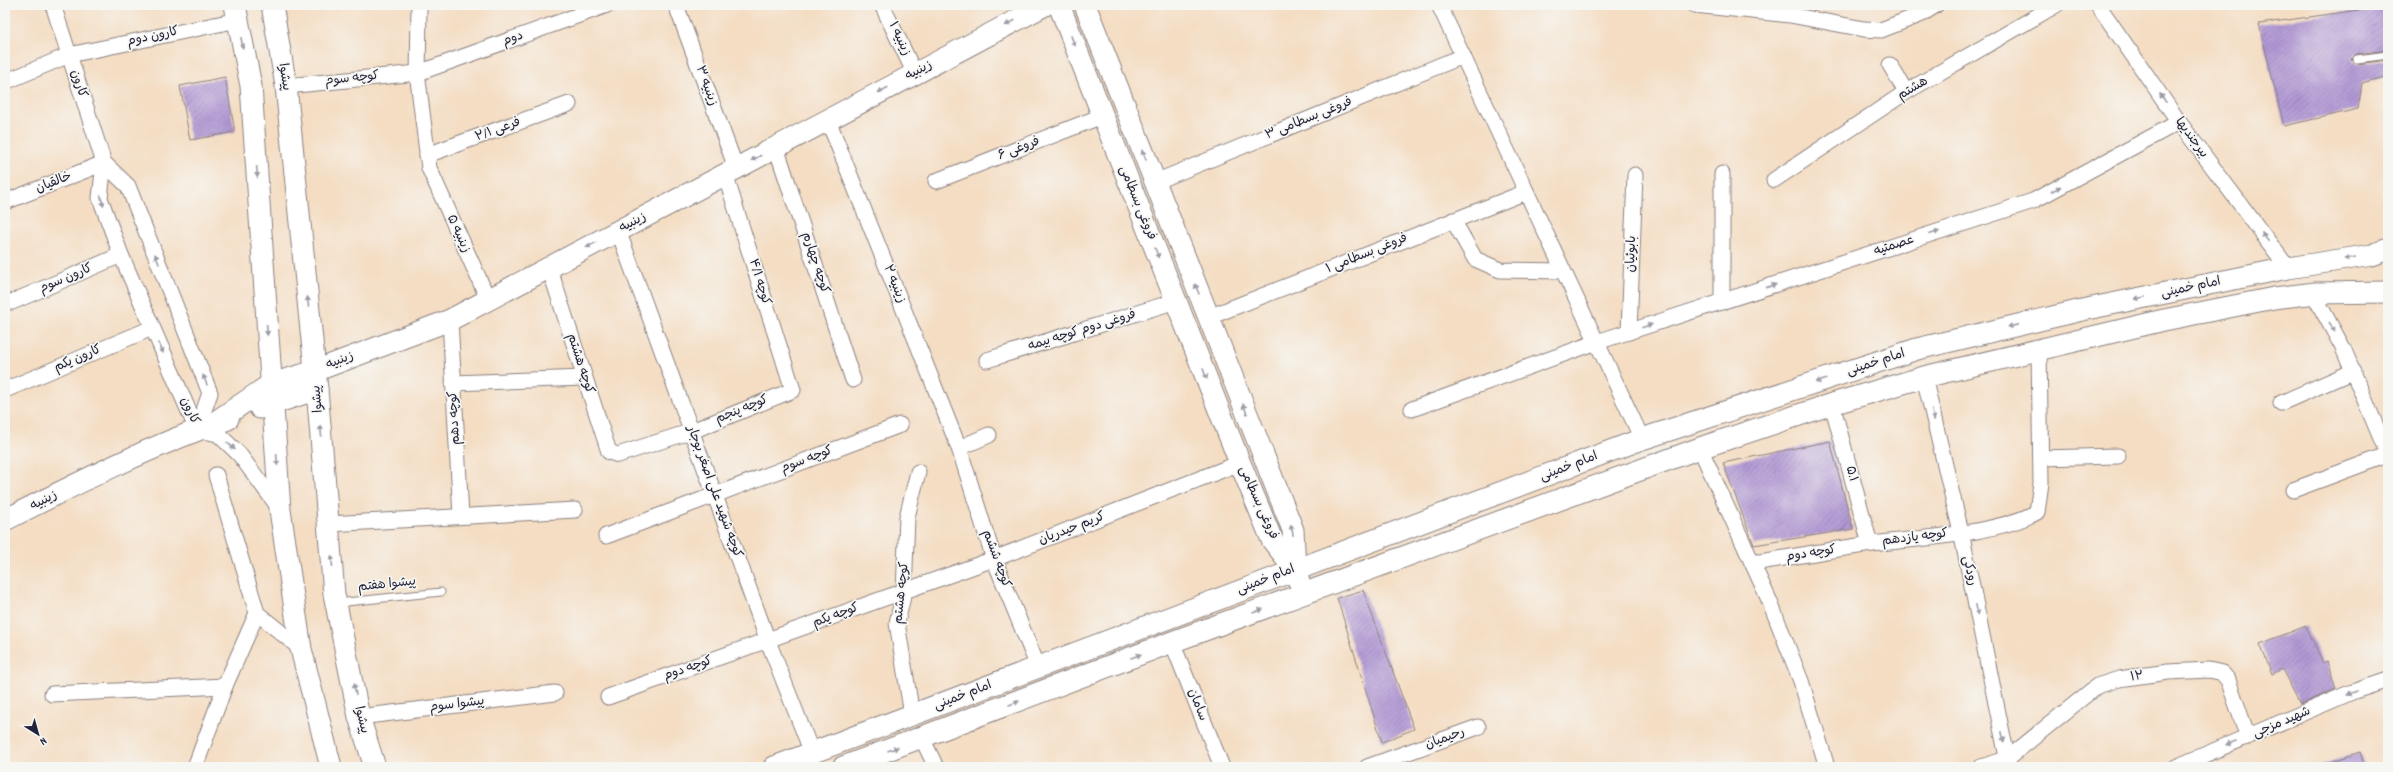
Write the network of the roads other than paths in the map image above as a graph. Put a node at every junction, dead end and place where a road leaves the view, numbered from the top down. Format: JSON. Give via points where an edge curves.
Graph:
{"nodes":[{"id":1,"x":53,"y":5,"type":"edge"},
{"id":2,"x":273,"y":5,"type":"edge"},
{"id":3,"x":419,"y":5,"type":"edge"},
{"id":4,"x":607,"y":5,"type":"edge"},
{"id":5,"x":676,"y":5,"type":"edge"},
{"id":6,"x":882,"y":5,"type":"edge"},
{"id":7,"x":1045,"y":5,"type":"edge"},
{"id":8,"x":1059,"y":5,"type":"edge"},
{"id":9,"x":1085,"y":5,"type":"edge"},
{"id":10,"x":1439,"y":5,"type":"edge"},
{"id":11,"x":1695,"y":5,"type":"edge"},
{"id":12,"x":1936,"y":5,"type":"edge"},
{"id":13,"x":2056,"y":5,"type":"edge"},
{"id":14,"x":2098,"y":5,"type":"edge"},
{"id":15,"x":1722,"y":6,"type":"edge"},
{"id":16,"x":236,"y":12,"type":"edge"},
{"id":17,"x":69,"y":55,"type":"junction"},
{"id":18,"x":2388,"y":55,"type":"edge"},
{"id":19,"x":1462,"y":56,"type":"junction"},
{"id":20,"x":2357,"y":59,"type":"dead end"},
{"id":21,"x":1890,"y":65,"type":"dead end"},
{"id":22,"x":418,"y":73,"type":"junction"},
{"id":23,"x":915,"y":74,"type":"junction"},
{"id":24,"x":5,"y":82,"type":"edge"},
{"id":25,"x":286,"y":86,"type":"junction"},
{"id":26,"x":1906,"y":92,"type":"junction"},
{"id":27,"x":569,"y":104,"type":"dead end"},
{"id":28,"x":1102,"y":116,"type":"junction"},
{"id":29,"x":828,"y":120,"type":"junction"},
{"id":30,"x":2179,"y":122,"type":"junction"},
{"id":31,"x":776,"y":147,"type":"junction"},
{"id":32,"x":428,"y":162,"type":"junction"},
{"id":33,"x":104,"y":163,"type":"junction"},
{"id":34,"x":731,"y":171,"type":"junction"},
{"id":35,"x":1722,"y":174,"type":"dead end"},
{"id":36,"x":1635,"y":175,"type":"dead end"},
{"id":37,"x":1774,"y":180,"type":"dead end"},
{"id":38,"x":936,"y":181,"type":"dead end"},
{"id":39,"x":1155,"y":182,"type":"junction"},
{"id":40,"x":1526,"y":192,"type":"junction"},
{"id":41,"x":5,"y":202,"type":"edge"},
{"id":42,"x":1453,"y":220,"type":"junction"},
{"id":43,"x":618,"y":230,"type":"junction"},
{"id":44,"x":2388,"y":249,"type":"edge"},
{"id":45,"x":121,"y":255,"type":"junction"},
{"id":46,"x":549,"y":267,"type":"junction"},
{"id":47,"x":2288,"y":268,"type":"junction"},
{"id":48,"x":1563,"y":271,"type":"junction"},
{"id":49,"x":2388,"y":292,"type":"edge"},
{"id":50,"x":2313,"y":293,"type":"junction"},
{"id":51,"x":488,"y":299,"type":"junction"},
{"id":52,"x":1176,"y":301,"type":"junction"},
{"id":53,"x":12,"y":302,"type":"dead end"},
{"id":54,"x":1722,"y":302,"type":"junction"},
{"id":55,"x":1209,"y":317,"type":"junction"},
{"id":56,"x":450,"y":320,"type":"junction"},
{"id":57,"x":152,"y":328,"type":"junction"},
{"id":58,"x":1629,"y":332,"type":"junction"},
{"id":59,"x":1597,"y":342,"type":"junction"},
{"id":60,"x":2039,"y":349,"type":"junction"},
{"id":61,"x":987,"y":360,"type":"dead end"},
{"id":62,"x":2354,"y":371,"type":"junction"},
{"id":63,"x":1924,"y":377,"type":"junction"},
{"id":64,"x":584,"y":378,"type":"junction"},
{"id":65,"x":316,"y":380,"type":"junction"},
{"id":66,"x":854,"y":380,"type":"dead end"},
{"id":67,"x":453,"y":383,"type":"junction"},
{"id":68,"x":5,"y":390,"type":"edge"},
{"id":69,"x":793,"y":390,"type":"joint"},
{"id":70,"x":272,"y":394,"type":"junction"},
{"id":71,"x":1832,"y":404,"type":"junction"},
{"id":72,"x":2281,"y":404,"type":"dead end"},
{"id":73,"x":1412,"y":409,"type":"dead end"},
{"id":74,"x":900,"y":425,"type":"dead end"},
{"id":75,"x":206,"y":426,"type":"junction"},
{"id":76,"x":692,"y":431,"type":"junction"},
{"id":77,"x":989,"y":435,"type":"dead end"},
{"id":78,"x":1642,"y":439,"type":"junction"},
{"id":79,"x":959,"y":448,"type":"junction"},
{"id":80,"x":1700,"y":448,"type":"junction"},
{"id":81,"x":2388,"y":455,"type":"edge"},
{"id":82,"x":2118,"y":456,"type":"dead end"},
{"id":83,"x":2041,"y":458,"type":"junction"},
{"id":84,"x":1240,"y":463,"type":"junction"},
{"id":85,"x":918,"y":472,"type":"dead end"},
{"id":86,"x":216,"y":475,"type":"dead end"},
{"id":87,"x":2293,"y":490,"type":"dead end"},
{"id":88,"x":715,"y":495,"type":"junction"},
{"id":89,"x":280,"y":510,"type":"junction"},
{"id":90,"x":575,"y":510,"type":"dead end"},
{"id":91,"x":461,"y":516,"type":"junction"},
{"id":92,"x":5,"y":520,"type":"edge"},
{"id":93,"x":329,"y":524,"type":"junction"},
{"id":94,"x":1961,"y":532,"type":"junction"},
{"id":95,"x":606,"y":536,"type":"dead end"},
{"id":96,"x":1870,"y":544,"type":"junction"},
{"id":97,"x":994,"y":559,"type":"junction"},
{"id":98,"x":1753,"y":563,"type":"junction"},
{"id":99,"x":1295,"y":569,"type":"junction"},
{"id":100,"x":441,"y":592,"type":"dead end"},
{"id":101,"x":904,"y":592,"type":"junction"},
{"id":102,"x":1304,"y":594,"type":"junction"},
{"id":103,"x":336,"y":603,"type":"junction"},
{"id":104,"x":257,"y":613,"type":"junction"},
{"id":105,"x":768,"y":641,"type":"junction"},
{"id":106,"x":1172,"y":642,"type":"junction"},
{"id":107,"x":301,"y":649,"type":"junction"},
{"id":108,"x":1038,"y":667,"type":"junction"},
{"id":109,"x":2388,"y":680,"type":"edge"},
{"id":110,"x":225,"y":686,"type":"junction"},
{"id":111,"x":555,"y":693,"type":"dead end"},
{"id":112,"x":52,"y":694,"type":"dead end"},
{"id":113,"x":608,"y":697,"type":"dead end"},
{"id":114,"x":912,"y":715,"type":"junction"},
{"id":115,"x":359,"y":716,"type":"junction"},
{"id":116,"x":1478,"y":727,"type":"dead end"},
{"id":117,"x":2248,"y":737,"type":"junction"},
{"id":118,"x":922,"y":738,"type":"junction"},
{"id":119,"x":812,"y":753,"type":"junction"},
{"id":120,"x":2008,"y":763,"type":"edge"},
{"id":121,"x":194,"y":767,"type":"edge"},
{"id":122,"x":331,"y":767,"type":"edge"},
{"id":123,"x":375,"y":767,"type":"edge"},
{"id":124,"x":774,"y":767,"type":"edge"},
{"id":125,"x":843,"y":767,"type":"edge"},
{"id":126,"x":936,"y":767,"type":"edge"},
{"id":127,"x":1222,"y":767,"type":"edge"},
{"id":128,"x":1367,"y":767,"type":"edge"},
{"id":129,"x":1827,"y":767,"type":"edge"},
{"id":130,"x":1981,"y":767,"type":"edge"},
{"id":131,"x":2176,"y":767,"type":"edge"}],
"edges":[{"from":1,"to":17,"type":"street","name":"کارون"},
{"from":2,"to":25,"type":"main road","name":"پیشوا"},
{"from":3,"to":22,"type":"street","name":"زینبیه ۵"},
{"from":4,"to":22,"type":"street","name":"دوم"},
{"from":5,"to":34,"type":"street","name":"زینبیه ۳"},
{"from":6,"to":23,"type":"street","name":"زینبیه ۱"},
{"from":7,"to":23,"type":"main road","name":"زینبیه","one_way":true},
{"from":8,"to":28,"type":"main road","name":"فروغی بسطامی","one_way":true},
{"from":39,"to":9,"type":"main road","name":"فروغی بسطامی","one_way":true},
{"from":10,"to":19,"type":"street"},
{"from":11,"to":15,"type":"street"},
{"from":12,"to":15,"type":"street","via":[[1922,14],[1881,30],[1790,14]]},
{"from":13,"to":26,"type":"street","name":"هشتم"},
{"from":30,"to":14,"type":"street","name":"بیرجندیها","one_way":true},
{"from":16,"to":17,"type":"street","name":"کارون دوم"},
{"from":16,"to":70,"type":"main road","one_way":true,"via":[[251,86]]},
{"from":17,"to":24,"type":"street","name":"کارون دوم"},
{"from":17,"to":33,"type":"street","name":"کارون"},
{"from":18,"to":20,"type":"lane"},
{"from":19,"to":39,"type":"street","name":"فروغی بسطامی ۳"},
{"from":19,"to":40,"type":"street"},
{"from":21,"to":26,"type":"street"},
{"from":22,"to":25,"type":"street","name":"کوچه سوم"},
{"from":22,"to":32,"type":"street","name":"زینبیه ۵"},
{"from":23,"to":29,"type":"main road","name":"زینبیه","one_way":true},
{"from":65,"to":25,"type":"main road","name":"پیشوا","one_way":true},
{"from":26,"to":37,"type":"street","name":"هشتم"},
{"from":27,"to":32,"type":"street","name":"فرعی ۲/۱"},
{"from":28,"to":38,"type":"street","name":"فروغی ۶"},
{"from":28,"to":52,"type":"main road","name":"فروغی بسطامی","one_way":true},
{"from":29,"to":31,"type":"main road","name":"زینبیه"},
{"from":29,"to":79,"type":"street","name":"زینبیه ۲"},
{"from":47,"to":30,"type":"street","name":"بیرجندیها","one_way":true},
{"from":54,"to":30,"type":"street","name":"عصمتیه","one_way":true,"via":[[2033,201]]},
{"from":31,"to":34,"type":"main road","name":"زینبیه","one_way":true},
{"from":31,"to":66,"type":"street","name":"کوچه چهارم"},
{"from":32,"to":51,"type":"street","name":"زینبیه ۵"},
{"from":33,"to":41,"type":"street","name":"خالقیان"},
{"from":33,"to":45,"type":"street","name":"کارون","one_way":true,"via":[[100,198]]},
{"from":75,"to":33,"type":"street","name":"کارون","one_way":true,"via":[[210,393],[128,186]]},
{"from":34,"to":43,"type":"main road","name":"زینبیه"},
{"from":34,"to":69,"type":"street","name":"کوچه ۴/۱"},
{"from":35,"to":54,"type":"street"},
{"from":36,"to":58,"type":"street","name":"بابوئیان"},
{"from":55,"to":39,"type":"main road","name":"فروغی بسطامی","one_way":true},
{"from":40,"to":42,"type":"street","name":"فروغی بسطامی ۱"},
{"from":40,"to":48,"type":"street"},
{"from":42,"to":48,"type":"street","via":[[1476,259],[1500,270]]},
{"from":42,"to":55,"type":"street","name":"فروغی بسطامی ۱"},
{"from":43,"to":46,"type":"main road","name":"زینبیه","one_way":true},
{"from":43,"to":76,"type":"street","name":"کوچه شهید علی اصغر بوجار"},
{"from":44,"to":47,"type":"main road","name":"امام خمینی","one_way":true,"via":[[2372,255]]},
{"from":45,"to":53,"type":"street","name":"کارون سوم"},
{"from":45,"to":57,"type":"street","name":"کارون"},
{"from":46,"to":51,"type":"main road","name":"زینبیه"},
{"from":46,"to":64,"type":"street","name":"کوچه هشتم"},
{"from":47,"to":78,"type":"main road","name":"امام خمینی","one_way":true,"via":[[2082,310],[1917,349]]},
{"from":48,"to":59,"type":"street"},
{"from":49,"to":50,"type":"main road","name":"امام خمینی"},
{"from":50,"to":60,"type":"main road","name":"امام خمینی","via":[[2274,298],[2164,320]]},
{"from":50,"to":62,"type":"street","one_way":true},
{"from":51,"to":56,"type":"main road","name":"زینبیه"},
{"from":52,"to":61,"type":"street","name":"فروغی دوم کوچه بیمه"},
{"from":52,"to":84,"type":"main road","name":"فروغی بسطامی","one_way":true},
{"from":58,"to":54,"type":"street","name":"عصمتیه","one_way":true},
{"from":99,"to":55,"type":"main road","name":"فروغی بسطامی","one_way":true,"via":[[1293,530]]},
{"from":56,"to":65,"type":"main road","name":"زینبیه"},
{"from":56,"to":67,"type":"street","name":"کوچه دهم"},
{"from":57,"to":68,"type":"street","name":"کارون یکم"},
{"from":57,"to":75,"type":"street","name":"کارون","one_way":true},
{"from":58,"to":59,"type":"street","name":"عصمتیه"},
{"from":59,"to":73,"type":"street","name":"عصمتیه"},
{"from":59,"to":78,"type":"street"},
{"from":60,"to":63,"type":"main road","name":"امام خمینی"},
{"from":60,"to":83,"type":"street"},
{"from":62,"to":72,"type":"street"},
{"from":62,"to":81,"type":"street"},
{"from":63,"to":71,"type":"main road","name":"امام خمینی"},
{"from":63,"to":94,"type":"street","name":"رودکی","one_way":true},
{"from":64,"to":67,"type":"street"},
{"from":64,"to":76,"type":"street","name":"کوچه هشتم","via":[[610,452],[618,455]]},
{"from":65,"to":70,"type":"main road","name":"زینبیه"},
{"from":93,"to":65,"type":"main road","name":"پیشوا","one_way":true},
{"from":67,"to":91,"type":"street","name":"کوچه دهم"},
{"from":69,"to":76,"type":"street","name":"کوچه پنجم"},
{"from":70,"to":75,"type":"main road","name":"زینبیه"},
{"from":70,"to":89,"type":"main road","one_way":true},
{"from":71,"to":80,"type":"main road","name":"امام خمینی"},
{"from":71,"to":96,"type":"street","name":"۵.۱"},
{"from":74,"to":88,"type":"street","name":"کوچه سوم"},
{"from":75,"to":89,"type":"street","one_way":true,"via":[[239,454]]},
{"from":75,"to":92,"type":"main road","name":"زینبیه"},
{"from":76,"to":88,"type":"street","name":"کوچه شهید علی اصغر بوجار"},
{"from":77,"to":79,"type":"street"},
{"from":78,"to":99,"type":"main road","name":"امام خمینی"},
{"from":79,"to":97,"type":"street","name":"کوچه ششم"},
{"from":80,"to":98,"type":"street"},
{"from":80,"to":102,"type":"main road","name":"امام خمینی"},
{"from":81,"to":87,"type":"street"},
{"from":82,"to":83,"type":"street"},
{"from":83,"to":94,"type":"street","name":"کوچه یازدهم","via":[[2037,512],[2021,521]]},
{"from":84,"to":97,"type":"street","name":"کریم حیدریان"},
{"from":84,"to":99,"type":"main road","name":"فروغی بسطامی","via":[[1272,540]]},
{"from":85,"to":101,"type":"street","name":"کوچه هشتم","via":[[907,517]]},
{"from":86,"to":104,"type":"street"},
{"from":88,"to":95,"type":"street"},
{"from":88,"to":105,"type":"street","name":"کوچه شهید علی اصغر بوجار"},
{"from":89,"to":107,"type":"main road"},
{"from":90,"to":91,"type":"street"},
{"from":91,"to":93,"type":"street"},
{"from":103,"to":93,"type":"main road","name":"پیشوا","one_way":true},
{"from":94,"to":96,"type":"street","name":"کوچه یازدهم"},
{"from":94,"to":120,"type":"street","name":"رودکی","one_way":true},
{"from":96,"to":98,"type":"street","name":"کوچه دوم"},
{"from":97,"to":101,"type":"street","name":"کریم حیدریان"},
{"from":97,"to":108,"type":"street","name":"کوچه ششم"},
{"from":98,"to":129,"type":"street","via":[[1800,681]]},
{"from":99,"to":102,"type":"main road"},
{"from":99,"to":108,"type":"main road","name":"امام خمینی"},
{"from":100,"to":103,"type":"lane","name":"پیشوا هفتم"},
{"from":101,"to":105,"type":"street","name":"کوچه یکم"},
{"from":101,"to":114,"type":"street","name":"کوچه هشتم","via":[[897,623]]},
{"from":106,"to":102,"type":"main road","name":"امام خمینی","one_way":true},
{"from":115,"to":103,"type":"main road","name":"پیشوا","one_way":true},
{"from":104,"to":107,"type":"street"},
{"from":104,"to":110,"type":"street"},
{"from":105,"to":113,"type":"street","name":"کوچه دوم"},
{"from":105,"to":119,"type":"street","name":"کوچه شهید علی اصغر بوجار"},
{"from":118,"to":106,"type":"main road","name":"امام خمینی","one_way":true},
{"from":106,"to":127,"type":"street","name":"سامان"},
{"from":107,"to":122,"type":"main road"},
{"from":108,"to":114,"type":"main road","name":"امام خمینی"},
{"from":109,"to":117,"type":"street","name":"شهید مزجی","one_way":true,"via":[[2352,692]]},
{"from":110,"to":112,"type":"street"},
{"from":110,"to":121,"type":"street"},
{"from":111,"to":115,"type":"street","name":"پیشوا سوم"},
{"from":114,"to":119,"type":"main road","name":"امام خمینی"},
{"from":115,"to":123,"type":"main road","name":"پیشوا"},
{"from":116,"to":128,"type":"street","name":"رحیمیان"},
{"from":117,"to":120,"type":"street","name":"۱۲","via":[[2228,680],[2222,673],[2209,670],[2168,672],[2119,679],[2097,686]]},
{"from":117,"to":131,"type":"street","name":"شهید مزجی","one_way":true},
{"from":125,"to":118,"type":"main road","name":"امام خمینی","one_way":true},
{"from":118,"to":126,"type":"street"},
{"from":119,"to":124,"type":"main road","name":"امام خمینی"},
{"from":120,"to":130,"type":"street"}]}
